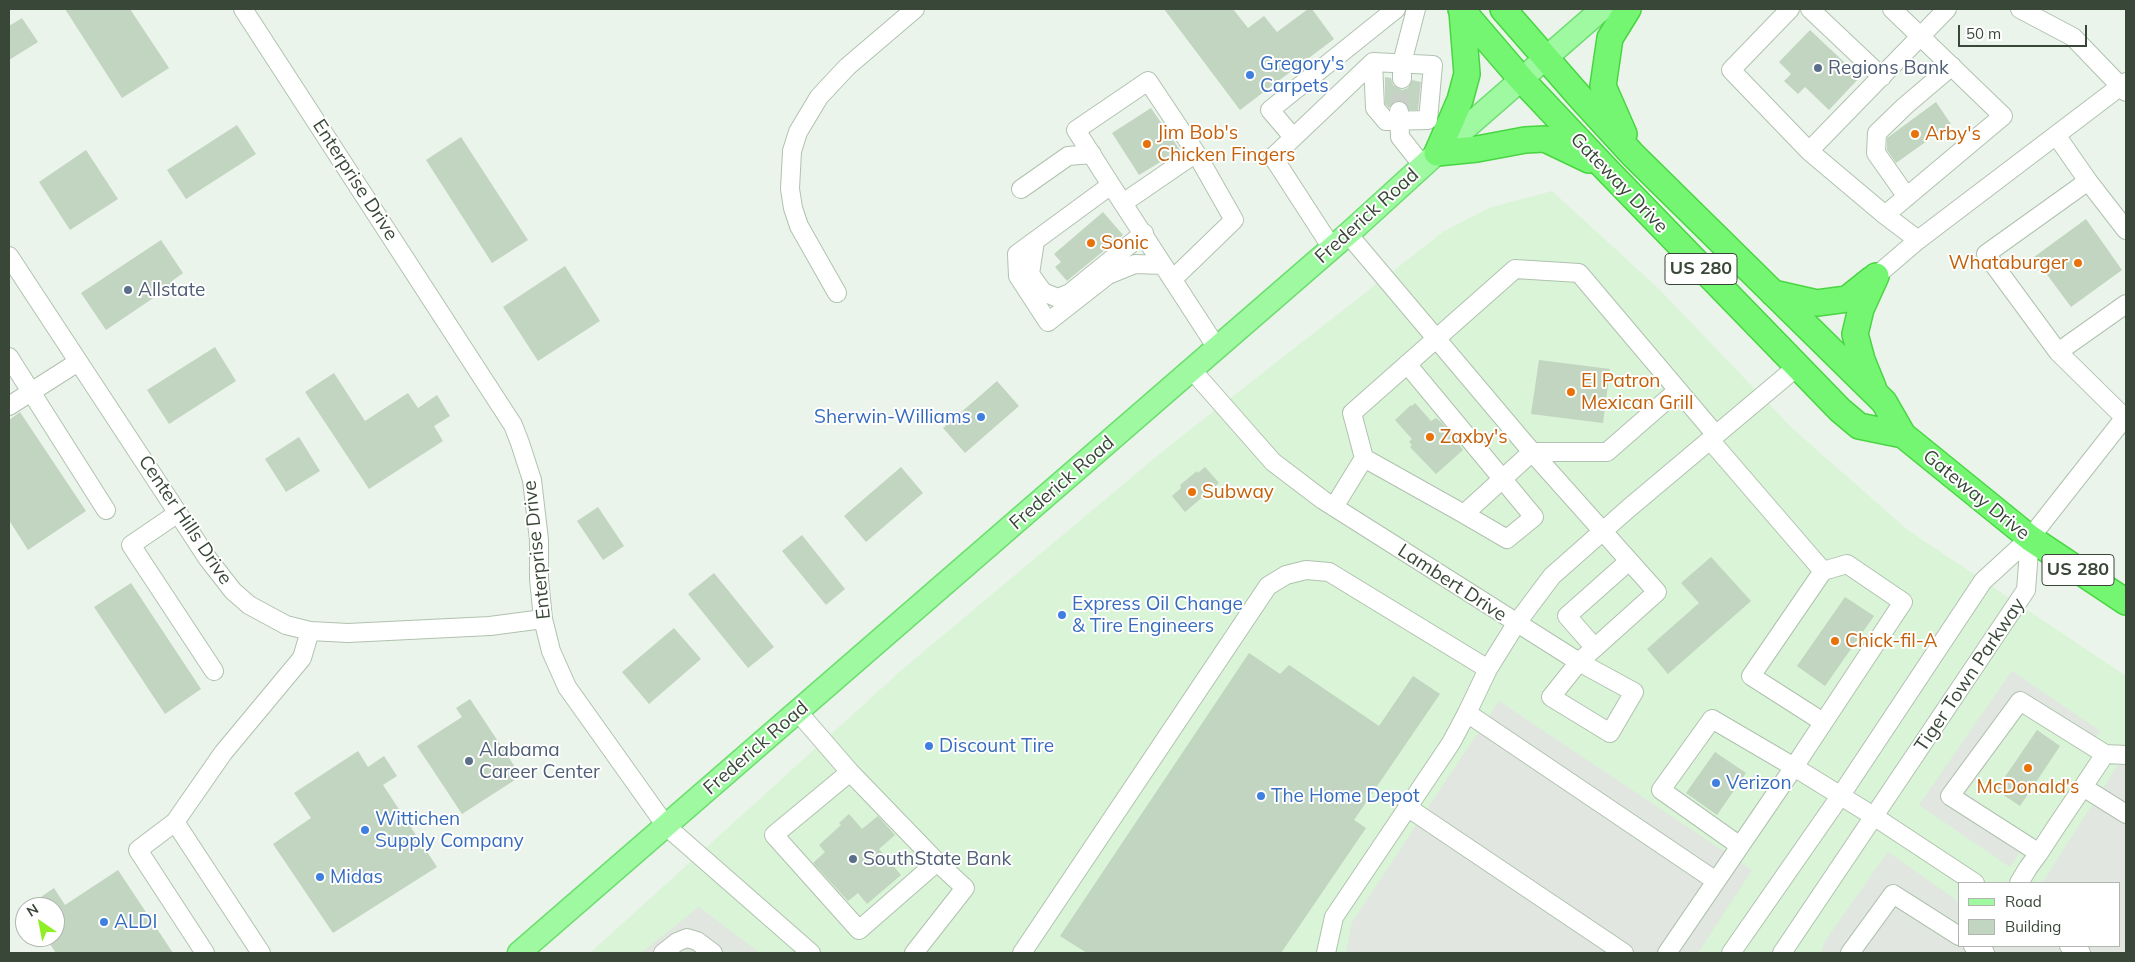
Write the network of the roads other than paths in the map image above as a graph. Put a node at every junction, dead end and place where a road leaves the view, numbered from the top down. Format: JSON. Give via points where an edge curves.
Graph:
{"nodes":[{"id":1,"x":243,"y":9,"type":"edge"},
{"id":2,"x":915,"y":9,"type":"edge"},
{"id":3,"x":1396,"y":9,"type":"edge"},
{"id":4,"x":1416,"y":9,"type":"edge"},
{"id":5,"x":1503,"y":9,"type":"edge"},
{"id":6,"x":1602,"y":9,"type":"edge"},
{"id":7,"x":1628,"y":9,"type":"edge"},
{"id":8,"x":1790,"y":9,"type":"edge"},
{"id":9,"x":1810,"y":9,"type":"edge"},
{"id":10,"x":1892,"y":9,"type":"edge"},
{"id":11,"x":1947,"y":9,"type":"edge"},
{"id":12,"x":2020,"y":9,"type":"edge"},
{"id":13,"x":1461,"y":10,"type":"edge"},
{"id":14,"x":1921,"y":35,"type":"junction"},
{"id":15,"x":1546,"y":58,"type":"junction"},
{"id":16,"x":1373,"y":62,"type":"junction"},
{"id":17,"x":1952,"y":66,"type":"junction"},
{"id":18,"x":1402,"y":71,"type":"junction"},
{"id":19,"x":1882,"y":77,"type":"junction"},
{"id":20,"x":1522,"y":80,"type":"junction"},
{"id":21,"x":2125,"y":87,"type":"edge"},
{"id":22,"x":1399,"y":116,"type":"junction"},
{"id":23,"x":2056,"y":135,"type":"junction"},
{"id":24,"x":1293,"y":137,"type":"junction"},
{"id":25,"x":1809,"y":152,"type":"junction"},
{"id":26,"x":1196,"y":153,"type":"junction"},
{"id":27,"x":1092,"y":154,"type":"junction"},
{"id":28,"x":1633,"y":155,"type":"junction"},
{"id":29,"x":1430,"y":160,"type":"junction"},
{"id":30,"x":1607,"y":170,"type":"junction"},
{"id":31,"x":2088,"y":181,"type":"junction"},
{"id":32,"x":1111,"y":185,"type":"junction"},
{"id":33,"x":1022,"y":190,"type":"dead end"},
{"id":34,"x":1907,"y":197,"type":"junction"},
{"id":35,"x":1123,"y":202,"type":"junction"},
{"id":36,"x":1885,"y":215,"type":"junction"},
{"id":37,"x":2126,"y":230,"type":"edge"},
{"id":38,"x":1144,"y":233,"type":"junction"},
{"id":39,"x":1918,"y":240,"type":"junction"},
{"id":40,"x":1035,"y":241,"type":"junction"},
{"id":41,"x":1340,"y":241,"type":"junction"},
{"id":42,"x":9,"y":256,"type":"edge"},
{"id":43,"x":1163,"y":264,"type":"junction"},
{"id":44,"x":1876,"y":276,"type":"junction"},
{"id":45,"x":1173,"y":279,"type":"junction"},
{"id":46,"x":837,"y":293,"type":"dead end"},
{"id":47,"x":1773,"y":293,"type":"junction"},
{"id":48,"x":2126,"y":304,"type":"edge"},
{"id":49,"x":1436,"y":339,"type":"junction"},
{"id":50,"x":1217,"y":348,"type":"junction"},
{"id":51,"x":2058,"y":352,"type":"junction"},
{"id":52,"x":9,"y":357,"type":"edge"},
{"id":53,"x":78,"y":362,"type":"junction"},
{"id":54,"x":1407,"y":364,"type":"junction"},
{"id":55,"x":1798,"y":366,"type":"junction"},
{"id":56,"x":1192,"y":370,"type":"junction"},
{"id":57,"x":1678,"y":390,"type":"junction"},
{"id":58,"x":31,"y":392,"type":"junction"},
{"id":59,"x":1876,"y":394,"type":"junction"},
{"id":60,"x":9,"y":406,"type":"edge"},
{"id":61,"x":2125,"y":416,"type":"edge"},
{"id":62,"x":1903,"y":435,"type":"junction"},
{"id":63,"x":1713,"y":437,"type":"junction"},
{"id":64,"x":1532,"y":452,"type":"junction"},
{"id":65,"x":1364,"y":458,"type":"junction"},
{"id":66,"x":1503,"y":479,"type":"junction"},
{"id":67,"x":1334,"y":507,"type":"junction"},
{"id":68,"x":106,"y":510,"type":"dead end"},
{"id":69,"x":178,"y":513,"type":"junction"},
{"id":70,"x":1464,"y":514,"type":"junction"},
{"id":71,"x":1603,"y":531,"type":"junction"},
{"id":72,"x":2030,"y":538,"type":"junction"},
{"id":73,"x":1629,"y":561,"type":"junction"},
{"id":74,"x":1823,"y":571,"type":"junction"},
{"id":75,"x":2126,"y":602,"type":"edge"},
{"id":76,"x":543,"y":619,"type":"junction"},
{"id":77,"x":1516,"y":624,"type":"junction"},
{"id":78,"x":310,"y":632,"type":"junction"},
{"id":79,"x":1595,"y":648,"type":"junction"},
{"id":80,"x":1579,"y":662,"type":"junction"},
{"id":81,"x":1488,"y":669,"type":"junction"},
{"id":82,"x":214,"y":672,"type":"dead end"},
{"id":83,"x":798,"y":712,"type":"junction"},
{"id":84,"x":1468,"y":713,"type":"junction"},
{"id":85,"x":1823,"y":722,"type":"junction"},
{"id":86,"x":2105,"y":754,"type":"junction"},
{"id":87,"x":2126,"y":755,"type":"edge"},
{"id":88,"x":1794,"y":767,"type":"junction"},
{"id":89,"x":850,"y":772,"type":"junction"},
{"id":90,"x":2083,"y":787,"type":"junction"},
{"id":91,"x":1841,"y":795,"type":"junction"},
{"id":92,"x":1407,"y":807,"type":"junction"},
{"id":93,"x":2126,"y":814,"type":"edge"},
{"id":94,"x":1875,"y":817,"type":"junction"},
{"id":95,"x":175,"y":822,"type":"junction"},
{"id":96,"x":666,"y":826,"type":"junction"},
{"id":97,"x":1740,"y":846,"type":"junction"},
{"id":98,"x":2039,"y":852,"type":"junction"},
{"id":99,"x":937,"y":862,"type":"junction"},
{"id":100,"x":1716,"y":881,"type":"junction"},
{"id":101,"x":1973,"y":882,"type":"edge"},
{"id":102,"x":2020,"y":882,"type":"edge"},
{"id":103,"x":1958,"y":935,"type":"edge"},
{"id":104,"x":205,"y":953,"type":"edge"},
{"id":105,"x":261,"y":953,"type":"edge"},
{"id":106,"x":520,"y":953,"type":"edge"},
{"id":107,"x":663,"y":953,"type":"edge"},
{"id":108,"x":713,"y":953,"type":"edge"},
{"id":109,"x":811,"y":953,"type":"edge"},
{"id":110,"x":914,"y":953,"type":"edge"},
{"id":111,"x":1022,"y":953,"type":"edge"},
{"id":112,"x":1326,"y":953,"type":"edge"},
{"id":113,"x":1624,"y":953,"type":"edge"},
{"id":114,"x":1667,"y":953,"type":"edge"},
{"id":115,"x":1731,"y":953,"type":"edge"},
{"id":116,"x":1782,"y":953,"type":"edge"},
{"id":117,"x":1850,"y":953,"type":"edge"}],
"edges":[{"from":1,"to":76,"type":"street","name":"Enterprise Drive","via":[[513,425],[532,480]]},
{"from":2,"to":46,"type":"street","via":[[847,67],[819,97],[798,132],[792,152],[790,189],[793,208],[799,226]]},
{"from":3,"to":24,"type":"street","via":[[1270,110]]},
{"from":4,"to":18,"type":"street"},
{"from":5,"to":15,"type":"highway","name":"Gateway Drive","number":"US 280"},
{"from":6,"to":15,"type":"main road","name":"Frederick Road"},
{"from":7,"to":28,"type":"highway","via":[[1610,38],[1603,86]]},
{"from":8,"to":25,"type":"street","via":[[1731,70]]},
{"from":9,"to":19,"type":"street"},
{"from":10,"to":14,"type":"street"},
{"from":11,"to":14,"type":"street"},
{"from":12,"to":21,"type":"street","via":[[2072,37]]},
{"from":13,"to":20,"type":"highway","name":"Gateway Drive","number":"US 280"},
{"from":13,"to":29,"type":"highway","via":[[1467,74],[1460,100]]},
{"from":14,"to":17,"type":"street"},
{"from":14,"to":19,"type":"street"},
{"from":15,"to":20,"type":"main road","name":"Frederick Road"},
{"from":15,"to":28,"type":"highway","name":"Gateway Drive","number":"US 280"},
{"from":16,"to":18,"type":"street"},
{"from":16,"to":22,"type":"street","via":[[1375,108],[1386,121]]},
{"from":16,"to":24,"type":"street"},
{"from":17,"to":34,"type":"street","via":[[1876,133],[1876,154]]},
{"from":17,"to":34,"type":"street","via":[[2003,116]]},
{"from":18,"to":22,"type":"street","via":[[1433,65],[1428,120]]},
{"from":19,"to":25,"type":"street"},
{"from":20,"to":29,"type":"main road","name":"Frederick Road"},
{"from":20,"to":30,"type":"highway","name":"Gateway Drive","number":"US 280"},
{"from":21,"to":23,"type":"street"},
{"from":22,"to":29,"type":"street","via":[[1400,137]]},
{"from":23,"to":31,"type":"street"},
{"from":23,"to":39,"type":"street"},
{"from":24,"to":41,"type":"street","via":[[1273,157]]},
{"from":25,"to":36,"type":"street"},
{"from":26,"to":27,"type":"street","via":[[1148,81],[1078,133]]},
{"from":26,"to":35,"type":"street"},
{"from":26,"to":45,"type":"street","via":[[1234,220]]},
{"from":27,"to":32,"type":"street"},
{"from":27,"to":33,"type":"street","via":[[1068,156]]},
{"from":28,"to":47,"type":"highway","name":"Gateway Drive","number":"US 280"},
{"from":29,"to":30,"type":"highway","via":[[1545,139]]},
{"from":29,"to":41,"type":"main road","name":"Frederick Road"},
{"from":30,"to":55,"type":"highway","name":"Gateway Drive","number":"US 280"},
{"from":31,"to":37,"type":"street"},
{"from":31,"to":51,"type":"street","via":[[1986,254]]},
{"from":32,"to":35,"type":"street"},
{"from":32,"to":40,"type":"street"},
{"from":34,"to":36,"type":"street"},
{"from":35,"to":38,"type":"street"},
{"from":36,"to":39,"type":"street"},
{"from":38,"to":40,"type":"street","via":[[1070,293],[1058,298],[1043,292],[1030,274]]},
{"from":38,"to":43,"type":"street"},
{"from":39,"to":44,"type":"street"},
{"from":40,"to":43,"type":"street","via":[[1017,254],[1018,276],[1048,322],[1108,275],[1135,264]]},
{"from":41,"to":49,"type":"street"},
{"from":41,"to":50,"type":"main road","name":"Frederick Road"},
{"from":42,"to":53,"type":"street","name":"Center Hills Drive"},
{"from":43,"to":45,"type":"street"},
{"from":44,"to":47,"type":"highway","via":[[1847,299],[1817,303]]},
{"from":44,"to":59,"type":"highway","via":[[1861,310],[1855,334]]},
{"from":45,"to":50,"type":"street"},
{"from":47,"to":59,"type":"highway","name":"Gateway Drive","number":"US 280"},
{"from":48,"to":51,"type":"street"},
{"from":49,"to":54,"type":"street"},
{"from":49,"to":57,"type":"street","via":[[1515,269],[1579,273]]},
{"from":49,"to":64,"type":"street"},
{"from":50,"to":56,"type":"main road","name":"Frederick Road"},
{"from":51,"to":61,"type":"street"},
{"from":52,"to":58,"type":"street"},
{"from":53,"to":58,"type":"street"},
{"from":53,"to":69,"type":"street","name":"Center Hills Drive"},
{"from":54,"to":65,"type":"street","via":[[1352,413]]},
{"from":54,"to":66,"type":"street"},
{"from":55,"to":62,"type":"highway","name":"Gateway Drive","number":"US 280","via":[[1860,426]]},
{"from":55,"to":63,"type":"street","name":"Lambert Drive"},
{"from":56,"to":67,"type":"street","name":"Lambert Drive","via":[[1273,462]]},
{"from":56,"to":83,"type":"main road","name":"Frederick Road"},
{"from":57,"to":63,"type":"street"},
{"from":57,"to":64,"type":"street","via":[[1607,452]]},
{"from":58,"to":60,"type":"street"},
{"from":58,"to":68,"type":"street"},
{"from":59,"to":62,"type":"highway","name":"Gateway Drive","number":"US 280"},
{"from":61,"to":72,"type":"street"},
{"from":62,"to":72,"type":"highway","name":"Gateway Drive","number":"US 280"},
{"from":63,"to":71,"type":"street","name":"Lambert Drive"},
{"from":63,"to":74,"type":"street"},
{"from":64,"to":66,"type":"street"},
{"from":64,"to":71,"type":"street"},
{"from":65,"to":67,"type":"street"},
{"from":65,"to":70,"type":"street"},
{"from":66,"to":70,"type":"street"},
{"from":66,"to":70,"type":"street","via":[[1534,517],[1507,539]]},
{"from":67,"to":77,"type":"street","name":"Lambert Drive"},
{"from":69,"to":78,"type":"street","name":"Center Hills Drive","via":[[233,591],[249,605],[286,625]]},
{"from":69,"to":82,"type":"street","via":[[131,545]]},
{"from":71,"to":73,"type":"street"},
{"from":71,"to":77,"type":"street","name":"Lambert Drive","via":[[1552,576]]},
{"from":72,"to":75,"type":"highway","name":"Gateway Drive","number":"US 280"},
{"from":72,"to":91,"type":"street","via":[[1983,581]]},
{"from":72,"to":94,"type":"street","name":"Tiger Town Parkway","via":[[2026,590]]},
{"from":73,"to":79,"type":"street","via":[[1657,592]]},
{"from":73,"to":79,"type":"street","via":[[1567,616]]},
{"from":74,"to":85,"type":"street","via":[[1752,676]]},
{"from":74,"to":85,"type":"street","via":[[1847,564],[1903,602]]},
{"from":76,"to":78,"type":"street","name":"Center Hills Drive","via":[[490,626]]},
{"from":76,"to":96,"type":"street","name":"Enterprise Drive","via":[[551,651],[567,687]]},
{"from":77,"to":80,"type":"street"},
{"from":77,"to":81,"type":"street"},
{"from":78,"to":95,"type":"street","via":[[302,658],[223,753]]},
{"from":79,"to":80,"type":"street"},
{"from":80,"to":80,"type":"street","via":[[1551,697],[1610,733],[1634,692]]},
{"from":81,"to":84,"type":"street"},
{"from":81,"to":111,"type":"street","via":[[1329,572],[1306,570],[1286,575],[1268,586]]},
{"from":83,"to":89,"type":"street"},
{"from":83,"to":96,"type":"main road","name":"Frederick Road"},
{"from":84,"to":92,"type":"street"},
{"from":84,"to":100,"type":"street"},
{"from":85,"to":88,"type":"street"},
{"from":86,"to":87,"type":"street"},
{"from":86,"to":90,"type":"street"},
{"from":86,"to":98,"type":"street","via":[[2020,701],[1950,796]]},
{"from":88,"to":91,"type":"street"},
{"from":88,"to":97,"type":"street"},
{"from":88,"to":97,"type":"street","via":[[1712,719],[1661,790]]},
{"from":89,"to":99,"type":"street"},
{"from":89,"to":99,"type":"street","via":[[774,835],[859,930]]},
{"from":90,"to":93,"type":"street"},
{"from":90,"to":98,"type":"street"},
{"from":91,"to":94,"type":"street"},
{"from":91,"to":115,"type":"street"},
{"from":92,"to":112,"type":"street","via":[[1334,917]]},
{"from":92,"to":113,"type":"street"},
{"from":94,"to":101,"type":"street"},
{"from":94,"to":116,"type":"street","name":"Tiger Town Parkway"},
{"from":95,"to":104,"type":"street","via":[[138,850]]},
{"from":95,"to":105,"type":"street"},
{"from":96,"to":106,"type":"main road","name":"Frederick Road"},
{"from":96,"to":109,"type":"street","name":"Enterprise Drive"},
{"from":97,"to":100,"type":"street"},
{"from":98,"to":102,"type":"street"},
{"from":99,"to":110,"type":"street","via":[[965,888]]},
{"from":100,"to":114,"type":"street"},
{"from":103,"to":117,"type":"street","via":[[1893,894]]},
{"from":107,"to":108,"type":"street","via":[[687,938]]}]}
